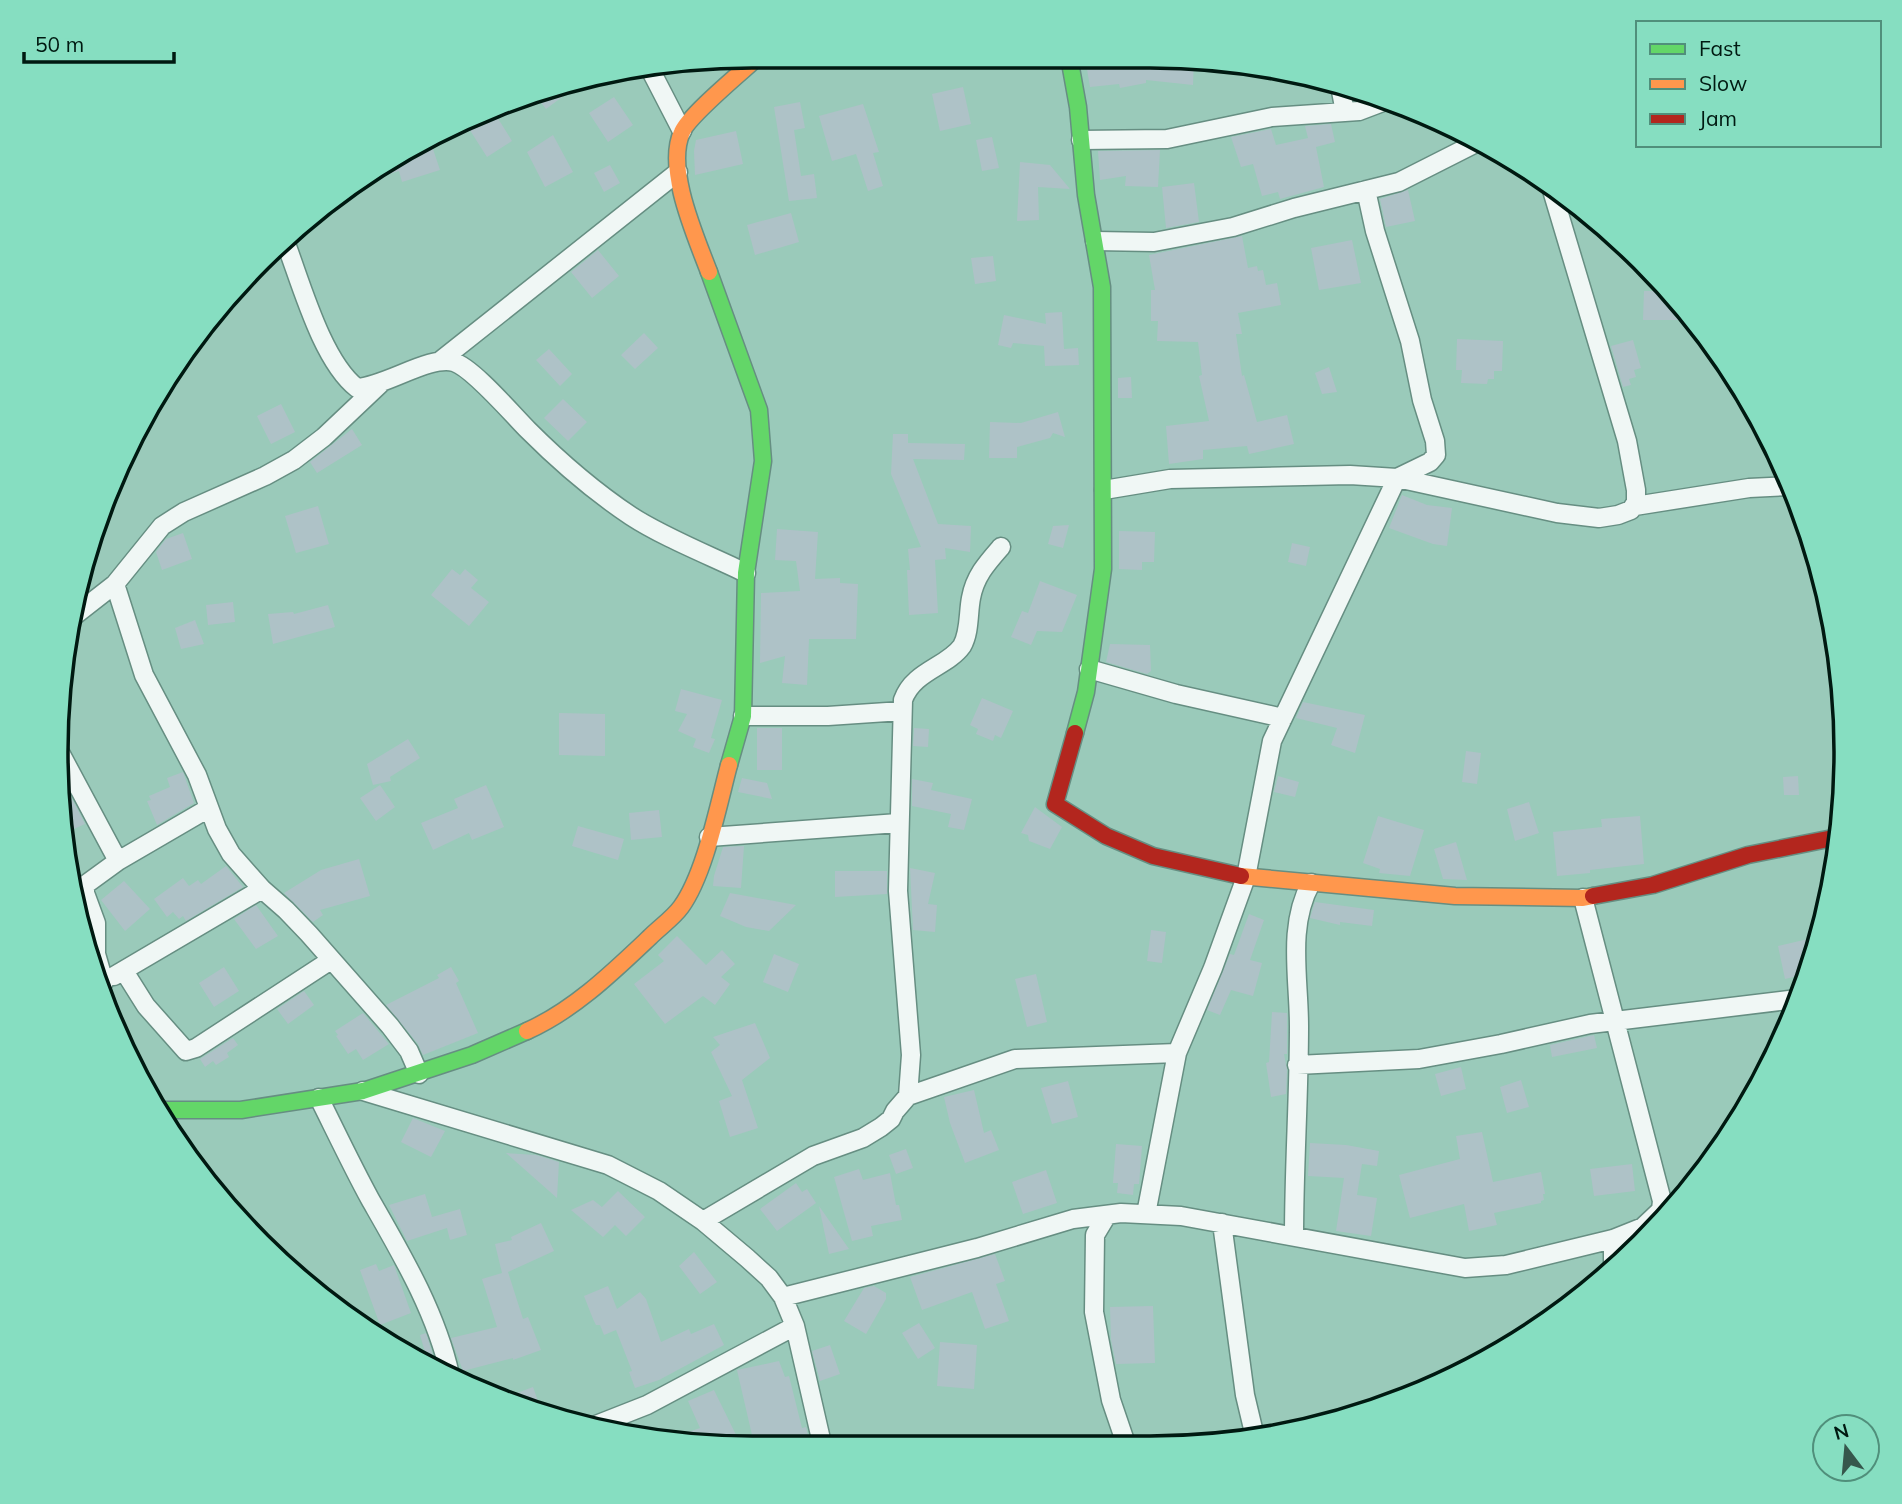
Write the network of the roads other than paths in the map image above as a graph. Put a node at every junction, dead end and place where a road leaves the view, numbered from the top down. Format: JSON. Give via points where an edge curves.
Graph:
{"nodes":[{"id":1,"x":749,"y":68,"type":"edge"},
{"id":2,"x":1071,"y":68,"type":"edge"},
{"id":3,"x":653,"y":76,"type":"edge"},
{"id":4,"x":1342,"y":97,"type":"edge"},
{"id":5,"x":1372,"y":106,"type":"edge"},
{"id":6,"x":1345,"y":112,"type":"junction"},
{"id":7,"x":682,"y":131,"type":"junction"},
{"id":8,"x":1081,"y":140,"type":"junction"},
{"id":9,"x":1468,"y":147,"type":"edge"},
{"id":10,"x":678,"y":172,"type":"junction"},
{"id":11,"x":1366,"y":190,"type":"junction"},
{"id":12,"x":1556,"y":202,"type":"edge"},
{"id":13,"x":1095,"y":240,"type":"junction"},
{"id":14,"x":288,"y":250,"type":"edge"},
{"id":15,"x":440,"y":361,"type":"junction"},
{"id":16,"x":380,"y":384,"type":"junction"},
{"id":17,"x":1397,"y":478,"type":"junction"},
{"id":18,"x":1780,"y":486,"type":"edge"},
{"id":19,"x":1104,"y":490,"type":"junction"},
{"id":20,"x":1635,"y":506,"type":"junction"},
{"id":21,"x":1001,"y":547,"type":"dead end"},
{"id":22,"x":746,"y":573,"type":"junction"},
{"id":23,"x":115,"y":584,"type":"junction"},
{"id":24,"x":84,"y":608,"type":"edge"},
{"id":25,"x":1089,"y":669,"type":"junction"},
{"id":26,"x":902,"y":711,"type":"junction"},
{"id":27,"x":743,"y":716,"type":"junction"},
{"id":28,"x":1283,"y":718,"type":"junction"},
{"id":29,"x":69,"y":769,"type":"edge"},
{"id":30,"x":209,"y":808,"type":"junction"},
{"id":31,"x":898,"y":823,"type":"junction"},
{"id":32,"x":709,"y":837,"type":"junction"},
{"id":33,"x":1828,"y":839,"type":"edge"},
{"id":34,"x":118,"y":861,"type":"junction"},
{"id":35,"x":1246,"y":877,"type":"junction"},
{"id":36,"x":1311,"y":883,"type":"junction"},
{"id":37,"x":262,"y":889,"type":"junction"},
{"id":38,"x":1583,"y":898,"type":"junction"},
{"id":39,"x":96,"y":942,"type":"edge"},
{"id":40,"x":331,"y":960,"type":"junction"},
{"id":41,"x":124,"y":971,"type":"junction"},
{"id":42,"x":108,"y":980,"type":"edge"},
{"id":43,"x":1787,"y":1000,"type":"edge"},
{"id":44,"x":1615,"y":1021,"type":"junction"},
{"id":45,"x":1177,"y":1053,"type":"junction"},
{"id":46,"x":1297,"y":1065,"type":"junction"},
{"id":47,"x":419,"y":1074,"type":"junction"},
{"id":48,"x":363,"y":1091,"type":"junction"},
{"id":49,"x":908,"y":1096,"type":"junction"},
{"id":50,"x":319,"y":1098,"type":"junction"},
{"id":51,"x":170,"y":1110,"type":"edge"},
{"id":52,"x":1661,"y":1206,"type":"edge"},
{"id":53,"x":1146,"y":1214,"type":"junction"},
{"id":54,"x":1107,"y":1215,"type":"junction"},
{"id":55,"x":703,"y":1221,"type":"junction"},
{"id":56,"x":1222,"y":1223,"type":"junction"},
{"id":57,"x":1635,"y":1233,"type":"edge"},
{"id":58,"x":1294,"y":1236,"type":"junction"},
{"id":59,"x":1613,"y":1239,"type":"junction"},
{"id":60,"x":1613,"y":1254,"type":"edge"},
{"id":61,"x":783,"y":1297,"type":"junction"},
{"id":62,"x":795,"y":1325,"type":"junction"},
{"id":63,"x":447,"y":1364,"type":"edge"},
{"id":64,"x":608,"y":1420,"type":"edge"},
{"id":65,"x":1253,"y":1428,"type":"edge"},
{"id":66,"x":820,"y":1436,"type":"edge"},
{"id":67,"x":1123,"y":1436,"type":"edge"}],
"edges":[{"from":1,"to":7,"type":"street"},
{"from":2,"to":8,"type":"street"},
{"from":3,"to":7,"type":"street"},
{"from":4,"to":6,"type":"street"},
{"from":5,"to":6,"type":"street"},
{"from":6,"to":8,"type":"street","via":[[1272,117],[1167,139]]},
{"from":7,"to":10,"type":"street"},
{"from":8,"to":13,"type":"street"},
{"from":9,"to":11,"type":"street","via":[[1399,183]]},
{"from":10,"to":15,"type":"street"},
{"from":10,"to":22,"type":"street","via":[[686,212],[759,410],[763,461]]},
{"from":11,"to":13,"type":"street","via":[[1178,239]]},
{"from":11,"to":17,"type":"street","via":[[1436,449],[1430,462]]},
{"from":12,"to":20,"type":"street","via":[[1628,441]]},
{"from":13,"to":19,"type":"street","via":[[1102,287]]},
{"from":14,"to":16,"type":"street","via":[[339,369],[357,388]]},
{"from":15,"to":16,"type":"street"},
{"from":15,"to":22,"type":"street","via":[[458,363],[528,431],[632,517]]},
{"from":16,"to":23,"type":"street","via":[[293,460],[162,526]]},
{"from":17,"to":19,"type":"street","via":[[1170,479]]},
{"from":17,"to":20,"type":"street","via":[[1599,518]]},
{"from":17,"to":28,"type":"street"},
{"from":18,"to":20,"type":"street"},
{"from":19,"to":25,"type":"street","via":[[1103,569]]},
{"from":21,"to":26,"type":"street","via":[[978,573],[960,648],[915,681],[906,691]]},
{"from":22,"to":27,"type":"street"},
{"from":23,"to":24,"type":"street"},
{"from":23,"to":30,"type":"street","via":[[144,675],[197,775]]},
{"from":25,"to":28,"type":"street"},
{"from":25,"to":35,"type":"street","via":[[1055,804],[1106,836],[1153,856]]},
{"from":26,"to":27,"type":"street"},
{"from":26,"to":31,"type":"street"},
{"from":27,"to":32,"type":"street"},
{"from":28,"to":35,"type":"street","via":[[1272,741]]},
{"from":29,"to":34,"type":"street"},
{"from":30,"to":34,"type":"street"},
{"from":30,"to":37,"type":"street","via":[[232,854]]},
{"from":31,"to":32,"type":"street"},
{"from":31,"to":49,"type":"street","via":[[898,891],[911,1055]]},
{"from":32,"to":47,"type":"street","via":[[702,864],[681,907],[585,995],[547,1022]]},
{"from":33,"to":38,"type":"street","via":[[1748,855],[1653,885]]},
{"from":34,"to":39,"type":"street","via":[[85,885],[96,923]]},
{"from":35,"to":36,"type":"street"},
{"from":35,"to":45,"type":"street"},
{"from":36,"to":38,"type":"street","via":[[1455,896]]},
{"from":36,"to":46,"type":"street","via":[[1302,898],[1296,928]]},
{"from":37,"to":40,"type":"street"},
{"from":37,"to":41,"type":"street"},
{"from":38,"to":44,"type":"street"},
{"from":40,"to":41,"type":"street","via":[[186,1051],[146,1006]]},
{"from":40,"to":47,"type":"street","via":[[390,1026]]},
{"from":41,"to":42,"type":"street"},
{"from":43,"to":44,"type":"street"},
{"from":44,"to":46,"type":"street","via":[[1419,1059]]},
{"from":44,"to":52,"type":"street"},
{"from":45,"to":49,"type":"street","via":[[1016,1059]]},
{"from":45,"to":53,"type":"street"},
{"from":46,"to":58,"type":"street"},
{"from":47,"to":48,"type":"street"},
{"from":48,"to":50,"type":"street"},
{"from":48,"to":55,"type":"street","via":[[608,1165],[659,1191]]},
{"from":49,"to":55,"type":"street","via":[[891,1119],[863,1138],[813,1156]]},
{"from":50,"to":51,"type":"street","via":[[241,1110]]},
{"from":50,"to":63,"type":"street","via":[[441,1335]]},
{"from":53,"to":54,"type":"street"},
{"from":53,"to":56,"type":"street"},
{"from":54,"to":61,"type":"street","via":[[1073,1219]]},
{"from":54,"to":67,"type":"street","via":[[1095,1235],[1094,1312],[1111,1400]]},
{"from":55,"to":61,"type":"street","via":[[769,1278]]},
{"from":56,"to":58,"type":"street"},
{"from":56,"to":65,"type":"street"},
{"from":57,"to":59,"type":"street"},
{"from":58,"to":59,"type":"street","via":[[1465,1268],[1506,1265]]},
{"from":59,"to":60,"type":"street"},
{"from":61,"to":62,"type":"street"},
{"from":62,"to":64,"type":"street","via":[[647,1405]]},
{"from":62,"to":66,"type":"street"}]}
